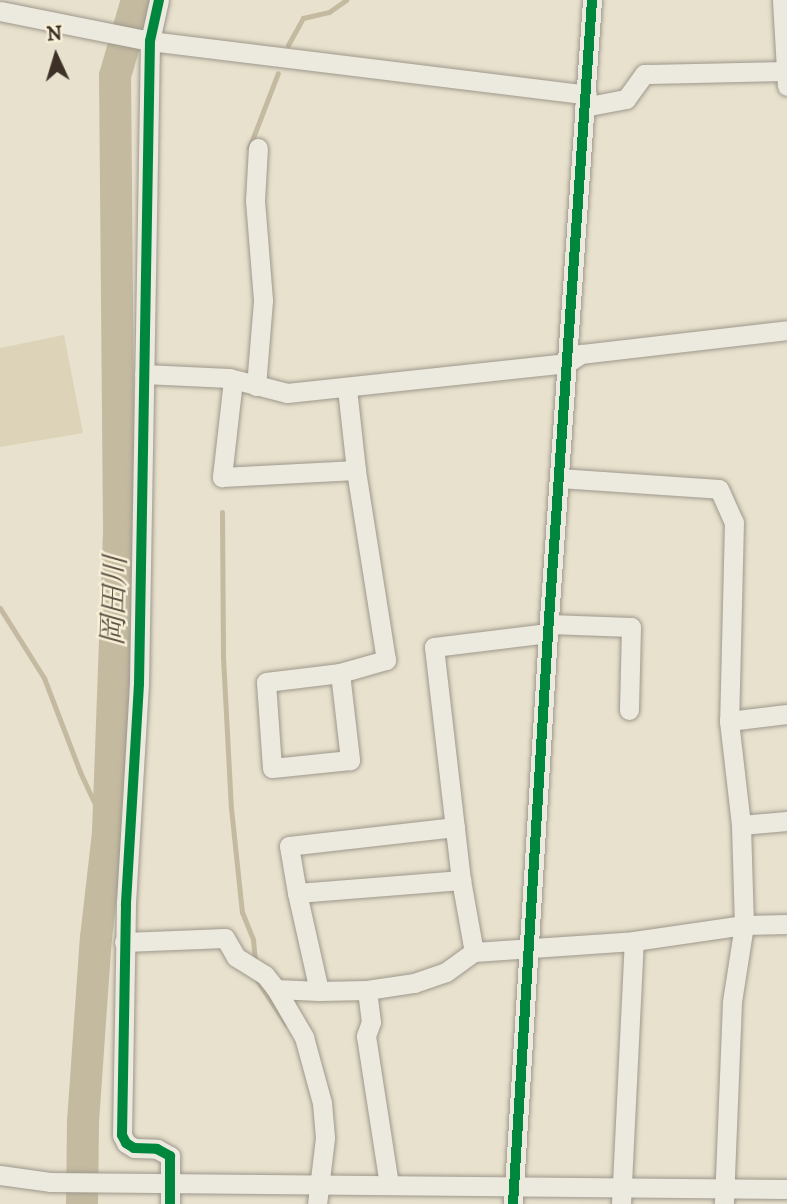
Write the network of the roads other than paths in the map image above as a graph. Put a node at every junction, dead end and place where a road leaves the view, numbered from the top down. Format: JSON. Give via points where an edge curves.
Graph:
{"nodes":[{"id":1,"x":159,"y":0,"type":"edge"},
{"id":2,"x":592,"y":0,"type":"edge"},
{"id":3,"x":0,"y":11,"type":"edge"},
{"id":4,"x":784,"y":11,"type":"edge"},
{"id":5,"x":146,"y":40,"type":"junction"},
{"id":6,"x":786,"y":78,"type":"edge"},
{"id":7,"x":586,"y":101,"type":"junction"},
{"id":8,"x":258,"y":148,"type":"dead end"},
{"id":9,"x":787,"y":330,"type":"edge"},
{"id":10,"x":567,"y":363,"type":"junction"},
{"id":11,"x":144,"y":374,"type":"junction"},
{"id":12,"x":233,"y":380,"type":"junction"},
{"id":13,"x":256,"y":386,"type":"junction"},
{"id":14,"x":347,"y":388,"type":"junction"},
{"id":15,"x":356,"y":470,"type":"junction"},
{"id":16,"x":559,"y":478,"type":"junction"},
{"id":17,"x":548,"y":628,"type":"junction"},
{"id":18,"x":340,"y":673,"type":"junction"},
{"id":19,"x":629,"y":710,"type":"dead end"},
{"id":20,"x":787,"y":714,"type":"edge"},
{"id":21,"x":729,"y":721,"type":"junction"},
{"id":22,"x":787,"y":821,"type":"edge"},
{"id":23,"x":741,"y":825,"type":"junction"},
{"id":24,"x":455,"y":827,"type":"junction"},
{"id":25,"x":461,"y":880,"type":"junction"},
{"id":26,"x":298,"y":893,"type":"junction"},
{"id":27,"x":787,"y":923,"type":"edge"},
{"id":28,"x":744,"y":925,"type":"junction"},
{"id":29,"x":634,"y":941,"type":"junction"},
{"id":30,"x":124,"y":943,"type":"junction"},
{"id":31,"x":527,"y":949,"type":"junction"},
{"id":32,"x":474,"y":952,"type":"junction"},
{"id":33,"x":276,"y":989,"type":"junction"},
{"id":34,"x":367,"y":990,"type":"junction"},
{"id":35,"x":319,"y":991,"type":"junction"},
{"id":36,"x":0,"y":1175,"type":"edge"},
{"id":37,"x":172,"y":1183,"type":"junction"},
{"id":38,"x":322,"y":1184,"type":"junction"},
{"id":39,"x":389,"y":1184,"type":"junction"},
{"id":40,"x":787,"y":1189,"type":"edge"},
{"id":41,"x":513,"y":1195,"type":"edge"},
{"id":42,"x":622,"y":1195,"type":"edge"},
{"id":43,"x":724,"y":1196,"type":"edge"},
{"id":44,"x":170,"y":1204,"type":"edge"},
{"id":45,"x":317,"y":1204,"type":"edge"}],
"edges":[{"from":1,"to":5,"type":"street"},
{"from":2,"to":7,"type":"street"},
{"from":3,"to":5,"type":"street"},
{"from":4,"to":6,"type":"street"},
{"from":5,"to":7,"type":"street"},
{"from":5,"to":11,"type":"street"},
{"from":6,"to":7,"type":"street","via":[[644,74],[626,99]]},
{"from":7,"to":10,"type":"street"},
{"from":8,"to":13,"type":"street","via":[[255,201],[263,300]]},
{"from":9,"to":10,"type":"street","via":[[581,354]]},
{"from":10,"to":14,"type":"street"},
{"from":10,"to":16,"type":"street"},
{"from":11,"to":12,"type":"street"},
{"from":11,"to":30,"type":"street","via":[[139,684]]},
{"from":12,"to":13,"type":"street"},
{"from":12,"to":15,"type":"street","via":[[222,477]]},
{"from":13,"to":14,"type":"street","via":[[287,393]]},
{"from":14,"to":15,"type":"street"},
{"from":15,"to":18,"type":"street","via":[[386,660]]},
{"from":16,"to":17,"type":"street"},
{"from":16,"to":21,"type":"street","via":[[719,489],[734,522]]},
{"from":17,"to":19,"type":"street","via":[[631,626]]},
{"from":17,"to":24,"type":"street","via":[[435,647]]},
{"from":17,"to":31,"type":"street"},
{"from":18,"to":18,"type":"street","via":[[266,682],[272,768],[350,760]]},
{"from":20,"to":21,"type":"street"},
{"from":21,"to":23,"type":"street"},
{"from":22,"to":23,"type":"street"},
{"from":23,"to":28,"type":"street"},
{"from":24,"to":25,"type":"street"},
{"from":24,"to":26,"type":"street","via":[[289,846]]},
{"from":25,"to":26,"type":"street"},
{"from":25,"to":32,"type":"street"},
{"from":26,"to":35,"type":"street"},
{"from":27,"to":28,"type":"street"},
{"from":28,"to":29,"type":"street"},
{"from":28,"to":43,"type":"street","via":[[732,1002]]},
{"from":29,"to":31,"type":"street"},
{"from":29,"to":42,"type":"street"},
{"from":30,"to":33,"type":"street","via":[[225,938],[236,957],[265,975]]},
{"from":30,"to":37,"type":"street","via":[[122,1135],[134,1148],[166,1151],[172,1162]]},
{"from":31,"to":32,"type":"street"},
{"from":31,"to":41,"type":"street"},
{"from":32,"to":34,"type":"street","via":[[446,972],[414,983]]},
{"from":33,"to":35,"type":"street"},
{"from":33,"to":38,"type":"street","via":[[304,1037],[322,1103]]},
{"from":34,"to":35,"type":"street"},
{"from":34,"to":39,"type":"street","via":[[371,1022],[366,1036]]},
{"from":36,"to":37,"type":"street","via":[[50,1182]]},
{"from":37,"to":38,"type":"street"},
{"from":37,"to":44,"type":"street"},
{"from":38,"to":39,"type":"street"},
{"from":38,"to":45,"type":"street"},
{"from":39,"to":41,"type":"street"},
{"from":40,"to":43,"type":"street"},
{"from":41,"to":42,"type":"street"},
{"from":42,"to":43,"type":"street"}]}
